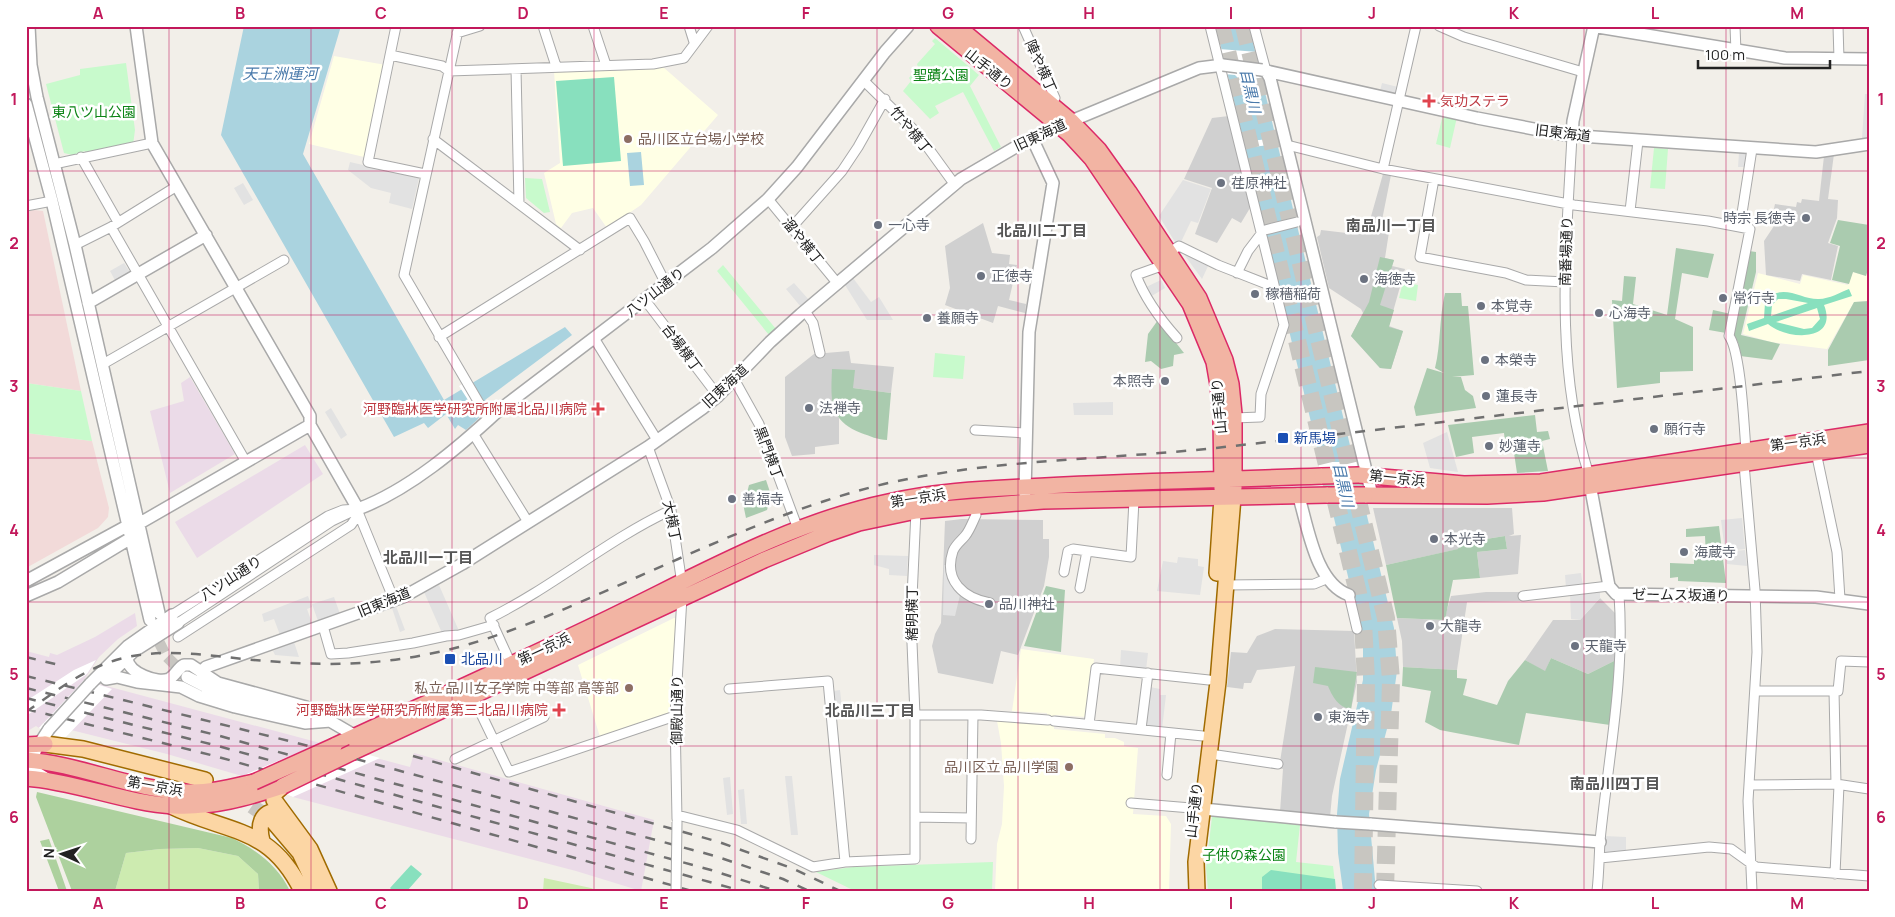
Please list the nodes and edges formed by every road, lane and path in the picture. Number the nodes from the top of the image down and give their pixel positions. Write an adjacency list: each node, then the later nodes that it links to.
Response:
1 (28, 26): 48 (street)
2 (136, 26): 43 (street)
3 (396, 26): 23 (street)
4 (480, 26): 20 (street)
5 (543, 26): 28 (street)
6 (593, 26): 26 (street)
7 (689, 26): 21 (street)
8 (708, 26): 21 (street)
9 (908, 26): 33 (street, 八ツ山通り)
10 (938, 26): 38 (highway, 山手通り)
11 (956, 26): 37 (highway, 山手通り)
12 (1023, 26): 37 (street, 陣や横丁)
13 (1210, 26): 27 (street)
14 (1254, 26): 30 (street)
15 (1416, 26): 35 (street)
16 (1439, 26): 32 (street)
17 (1593, 26): 22 (street); 32 (street, 南番場通り)
18 (1735, 26): 22 (street)
19 (1838, 26): 24 (street)
20 (458, 30): 31 (street)
21 (694, 42): 26 (street)
22 (1736, 52): 24 (street)
23 (390, 55): 31 (street); 50 (street)
24 (1839, 59): 25 (street)
25 (1869, 59)
26 (606, 65): 28 (street)
27 (1221, 65): 30 (street, 旧東海道, bridge); 38 (street, 旧東海道); 64 (street)
28 (556, 66): 29 (street)
29 (516, 68): 31 (street); 56 (street)
30 (1264, 70): 35 (street, 旧東海道); 45 (street)
31 (449, 71): 41 (street)
32 (1584, 72): 39 (street, 南番場通り)
33 (863, 80): 34 (street, 竹や横丁); 54 (street, 八ツ山通り)
34 (885, 99): 52 (street, 竹や横丁); 63 (street)
35 (1399, 101): 39 (street, 旧東海道); 49 (street)
36 (26, 104): 55 (street)
37 (1050, 104): 38 (highway, 山手通り)
38 (1065, 123): 40 (street, 旧東海道); 68 (highway, 山手通り)
39 (1572, 136): 42 (street, 旧東海道); 57 (street, 南番場通り)
40 (1032, 138): 52 (street, 旧東海道); 93 (street)
41 (434, 139): 50 (street); 56 (street)
42 (1638, 140): 46 (street, 旧東海道); 59 (street)
43 (152, 143): 47 (street); 53 (street)
44 (1869, 144): 46 (street, 旧東海道)
45 (1287, 145): 49 (street); 60 (street)
46 (1752, 149): 62 (street)
47 (81, 157): 48 (street); 61 (street)
48 (54, 164): 66 (street)
49 (1383, 169): 51 (street)
50 (426, 174): 81 (street)
51 (1434, 179): 57 (street); 72 (street)
52 (955, 185): 74 (street, 旧東海道)
53 (177, 186): 61 (street); 65 (street)
54 (768, 199): 63 (street, 溜や横丁); 73 (street, 八ツ山通り)
55 (52, 201): 58 (street); 115 (street)
56 (519, 204): 67 (street)
57 (1568, 204): 59 (street); 72 (street, 南番場通り)
58 (26, 206)
59 (1630, 212): 62 (street)
60 (1301, 221): 64 (street, bridge); 100 (street)
61 (115, 224): 66 (street); 71 (street)
62 (1740, 226): 98 (street)
63 (792, 227): 74 (street, 溜や横丁)
64 (1263, 231): 70 (street); 76 (street)
65 (206, 235): 71 (street); 75 (street)
66 (75, 245): 78 (street)
67 (580, 250): 73 (street); 81 (street)
68 (1167, 258): 70 (street); 83 (street); 89 (highway, 山手通り); 101 (highway, 山手通り)
69 (284, 260): 75 (street)
70 (1237, 273): 76 (street)
71 (139, 276): 78 (street); 80 (street)
72 (1565, 282): 102 (street, 南番場通り)
73 (666, 284): 77 (street, 八ツ山通り)
74 (838, 284): 79 (street, 旧東海道)
75 (236, 286): 80 (street); 90 (street)
76 (1274, 287): 89 (street)
77 (645, 300): 82 (street, 八ツ山通り); 87 (street, 台場横丁)
78 (88, 304): 85 (street)
79 (805, 311): 84 (street); 86 (street, 旧東海道)
80 (169, 327): 85 (street); 99 (street)
81 (439, 337): 88 (street)
82 (594, 338): 88 (street, 八ツ山通り); 95 (street, 大横丁)
83 (1177, 338)
84 (820, 353)
85 (102, 364): 114 (street)
86 (734, 379): 87 (street, 旧東海道); 116 (street, 黒門横丁)
87 (718, 396): 95 (street, 旧東海道)
88 (486, 416): 94 (street, 八ツ山通り)
89 (1234, 418): 101 (highway, 山手通り)
90 (310, 425): 99 (street); 110 (street)
91 (975, 430): 93 (street)
92 (1869, 432): 98 (highway, 第一京浜)
93 (1025, 433): 103 (street)
94 (474, 435): 110 (street, 八ツ山通り); 113 (street)
95 (652, 444): 111 (street, 大横丁); 113 (street, 旧東海道)
96 (1869, 445): 97 (highway, 第一京浜)
97 (1816, 452): 98 (highway, 第一京浜); 132 (street)
98 (1745, 457): 102 (highway, 第一京浜); 130 (street)
99 (246, 462): 114 (street)
100 (1363, 475): 101 (highway, 第一京浜, bridge); 102 (highway, 第一京浜); 105 (street)
101 (1228, 480): 103 (highway, 第一京浜); 106 (highway, 山手通り)
102 (1590, 480): 105 (highway, 第一京浜); 124 (street)
103 (1024, 487): 108 (street); 116 (highway, 第一京浜)
104 (1298, 494): 105 (highway, 第一京浜, bridge); 106 (highway, 第一京浜); 120 (street)
105 (1368, 495)
106 (1228, 497): 107 (highway, 第一京浜); 123 (main road, 山手通り); 146 (main road, 山手通り)
107 (1134, 500): 108 (highway, 第一京浜); 118 (street)
108 (1026, 502): 109 (highway, 第一京浜)
109 (974, 506): 112 (highway, 第一京浜); 134 (street)
110 (358, 509): 133 (street); 136 (street, 八ツ山通り); 136 (street)
111 (671, 510): 122 (street, 大横丁); 137 (street)
112 (916, 511): 131 (highway, 第一京浜); 152 (street, 緒明横丁)
113 (528, 522): 133 (street, 旧東海道)
114 (140, 523): 115 (street); 117 (street); 136 (street)
115 (127, 526): 117 (street); 121 (street)
116 (798, 529): 122 (highway, 第一京浜)
117 (131, 538): 128 (street); 136 (street)
118 (1087, 552): 119 (street); 125 (street)
119 (1064, 572)
120 (1326, 579): 123 (street); 126 (street)
121 (26, 581)
122 (682, 582): 131 (street, 大横丁); 142 (highway, 第一京浜)
123 (1226, 585): 165 (main road, 山手通り)
124 (1609, 586): 127 (street, ゼームス坂通り); 129 (street)
125 (1080, 588)
126 (1348, 594): 139 (street)
127 (1619, 595): 130 (street, ゼームス坂通り); 189 (street)
128 (26, 596)
129 (1523, 596)
130 (1755, 596): 132 (street, ゼームス坂通り); 149 (street)
131 (682, 599): 151 (highway, 第一京浜); 154 (street, 御殿山通り)
132 (1840, 599): 135 (street, ゼームス坂通り)
133 (394, 600): 138 (street, 旧東海道)
134 (990, 603)
135 (1869, 604)
136 (167, 622): 140 (street, 八ツ山通り); 147 (street, 八ツ山通り)
137 (492, 622): 138 (street); 142 (street)
138 (323, 626): 143 (street, 旧東海道)
139 (1357, 629)
140 (127, 658): 145 (street); 147 (street, 八ツ山通り)
141 (1869, 662): 150 (street)
142 (511, 664): 160 (highway, 第一京浜)
143 (201, 672): 145 (street); 156 (street)
144 (1148, 673): 146 (street); 157 (street); 158 (street)
145 (181, 679): 147 (street); 156 (street)
146 (1209, 680): 161 (main road, 山手通り)
147 (98, 683): 162 (street, bridge)
148 (729, 689): 191 (street)
149 (1756, 691): 150 (street); 173 (street)
150 (1834, 691): 174 (street)
151 (473, 697): 163 (street); 164 (highway, 第一京浜)
152 (915, 715): 153 (street); 183 (street, 緒明横丁)
153 (973, 715): 157 (street); 185 (street)
154 (675, 716): 163 (street); 184 (street, 御殿山通り)
155 (544, 718): 163 (street)
156 (332, 721): 160 (street)
157 (1089, 724): 158 (street)
158 (1142, 729): 159 (street)
159 (1171, 732): 161 (street); 169 (street)
160 (354, 736): 164 (street); 176 (highway, 第一京浜, bridge)
161 (1203, 736): 181 (main road, 山手通り)
162 (41, 739): 167 (street); 172 (main road)
163 (494, 741): 166 (street)
164 (374, 742): 175 (highway, 第一京浜, bridge)
165 (1210, 754): 168 (street); 181 (main road, 山手通り)
166 (455, 759)
167 (28, 762): 171 (street); 176 (highway, 第一京浜)
168 (1278, 764)
169 (1167, 775)
170 (26, 778): 171 (highway, 第一京浜)
171 (51, 780): 180 (highway, 第一京浜)
172 (205, 780)
173 (1749, 784): 174 (street); 192 (street)
174 (1837, 784): 177 (street); 193 (street)
175 (282, 786): 178 (highway, 第一京浜); 182 (main road)
176 (232, 787): 178 (main road)
177 (1869, 789)
178 (226, 803): 180 (highway, 第一京浜); 186 (main road)
179 (1131, 803): 181 (street)
180 (171, 806): 186 (main road)
181 (1198, 809): 189 (street, bridge); 200 (main road, 山手通り); 201 (main road, 山手通り)
182 (278, 816): 188 (main road); 197 (main road); 198 (main road)
183 (915, 817): 185 (street); 191 (street, 緒明横丁)
184 (677, 818): 191 (street); 199 (street, 御殿山通り, bridge)
185 (971, 818): 187 (street)
186 (236, 828): 188 (main road)
187 (971, 839)
188 (262, 841): 196 (main road)
189 (1600, 842): 190 (street)
190 (1600, 858): 192 (street); 203 (street)
191 (845, 862)
192 (1752, 865): 193 (street); 204 (street)
193 (1835, 874): 194 (street)
194 (1869, 876)
195 (1379, 885): 202 (street)
196 (302, 891)
197 (318, 891)
198 (329, 891)
199 (676, 891)
200 (1188, 891)
201 (1197, 891)
202 (1478, 891)
203 (1597, 891)
204 (1752, 891)

